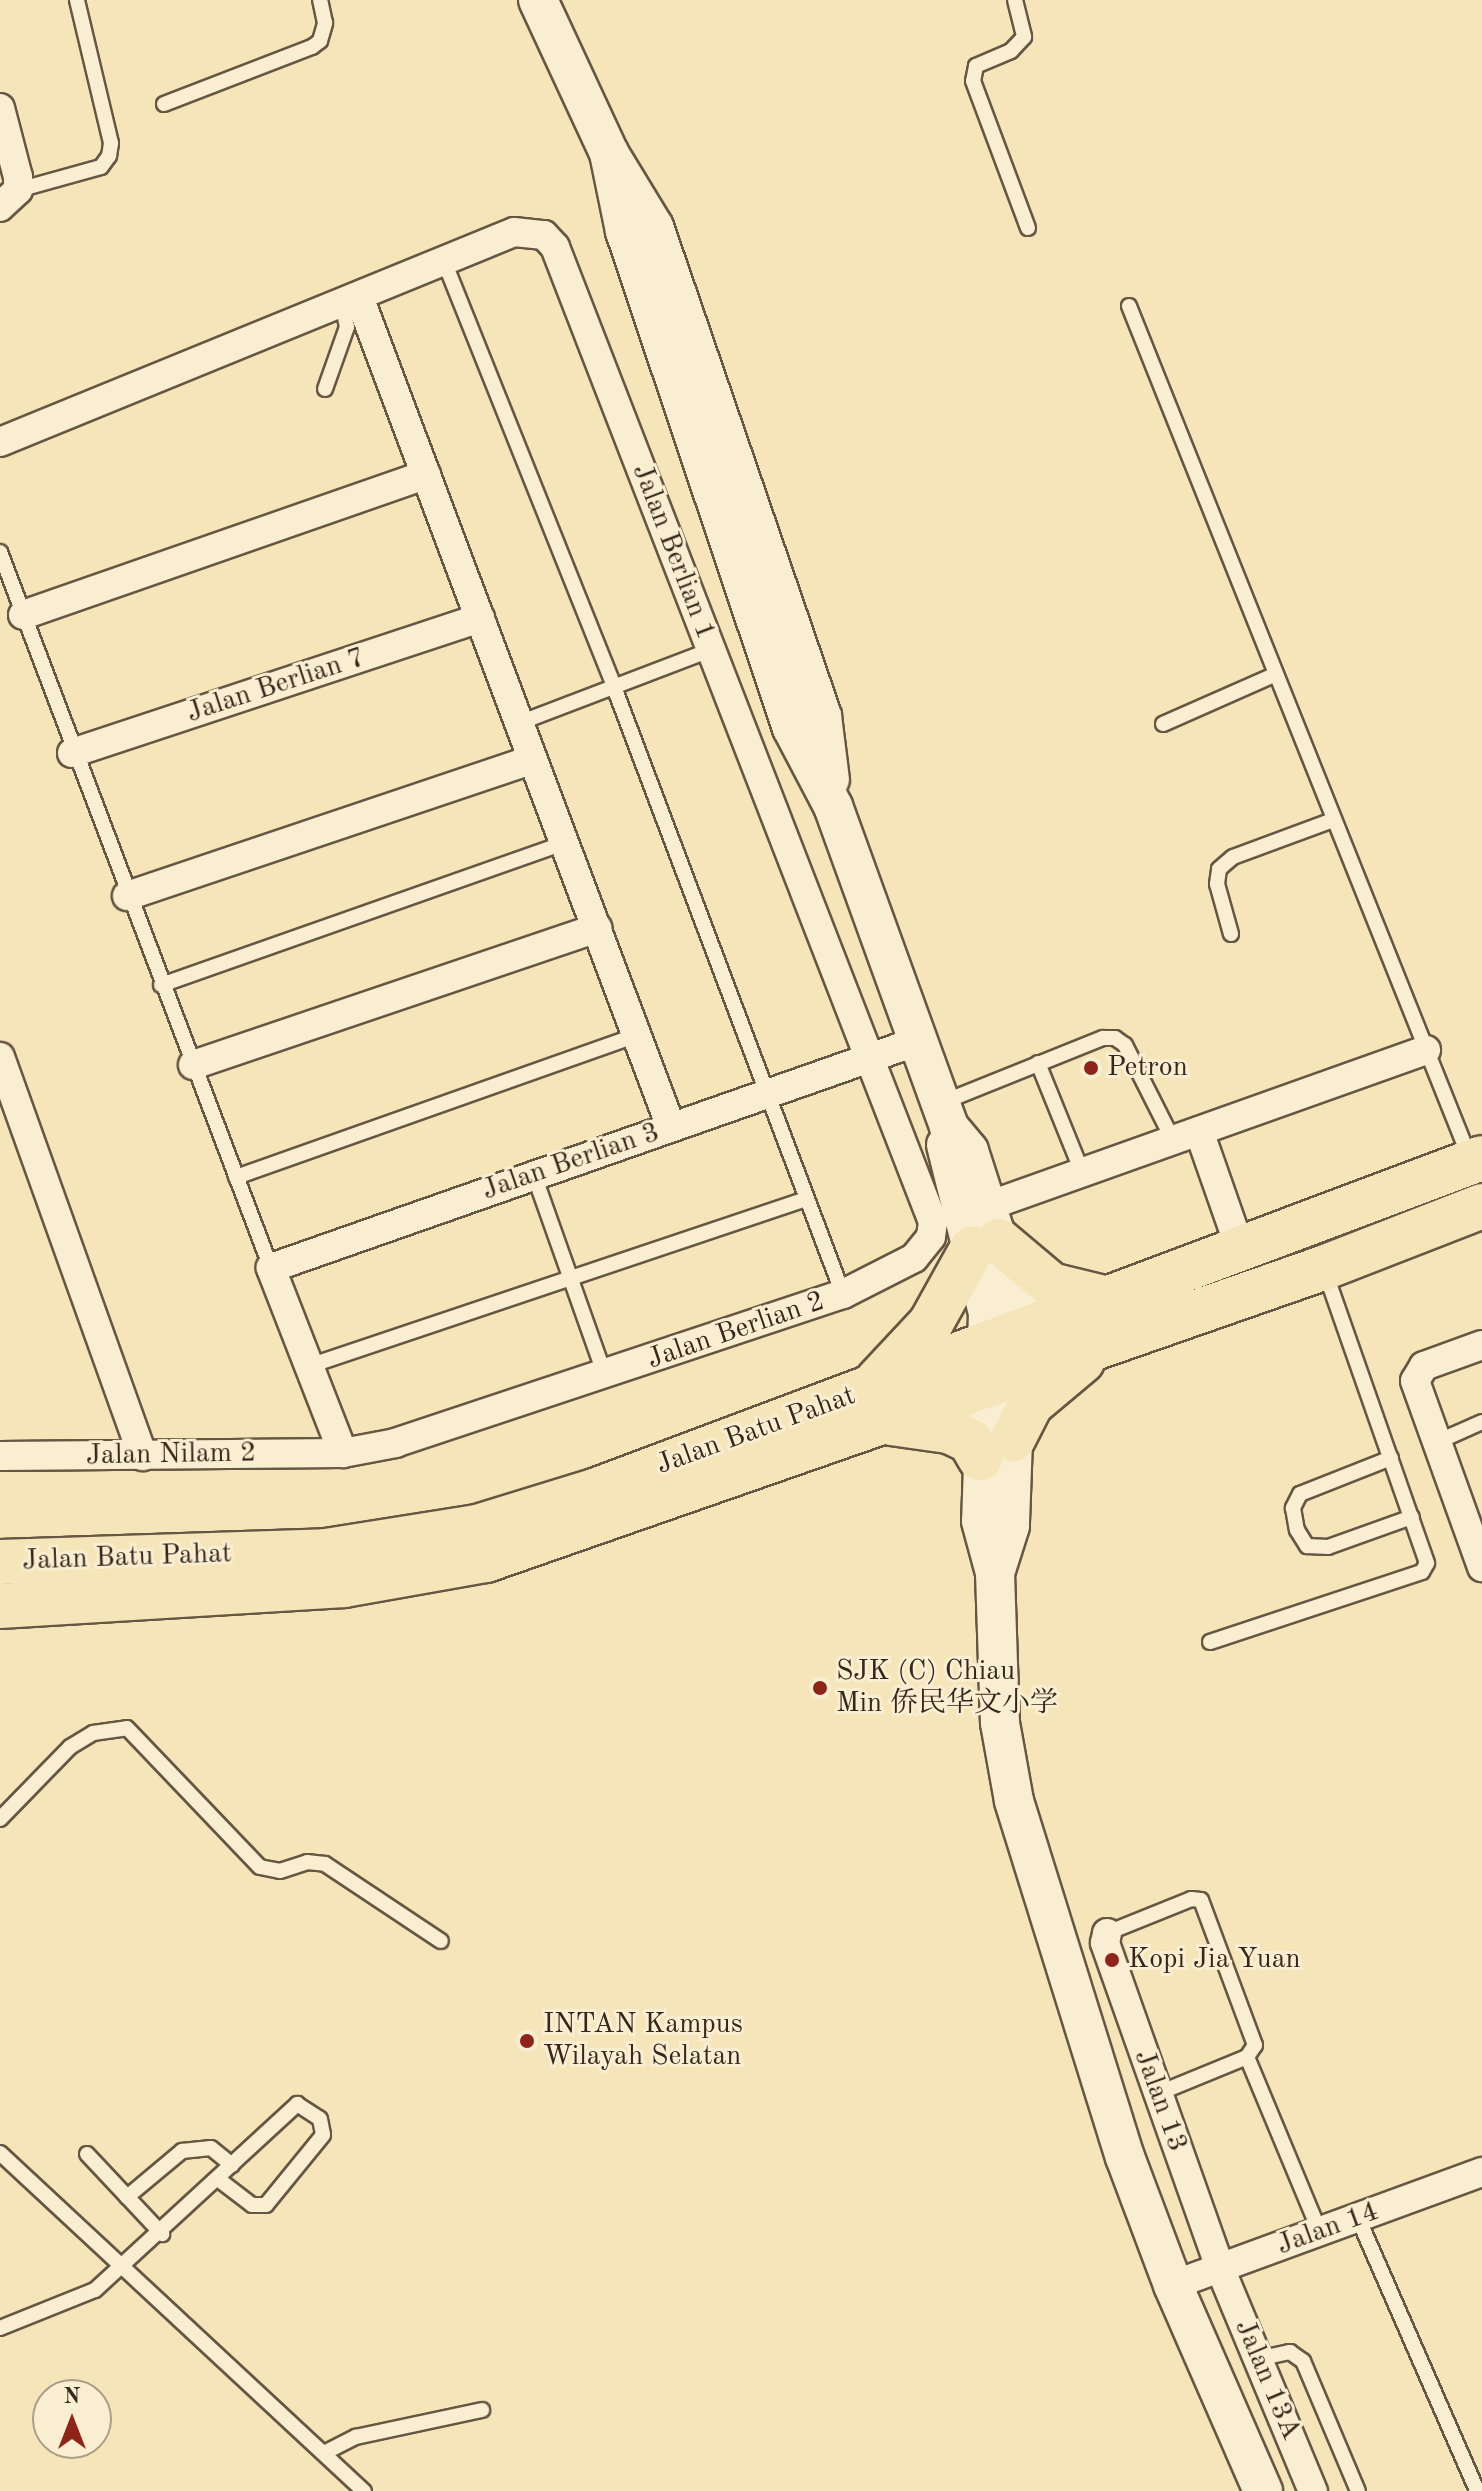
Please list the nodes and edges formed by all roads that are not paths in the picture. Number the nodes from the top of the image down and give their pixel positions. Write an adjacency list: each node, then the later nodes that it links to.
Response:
1 (77, 0): 7 (lane)
2 (320, 0): 5 (lane)
3 (1015, 0): 8 (lane)
4 (540, 1): 32 (street)
5 (164, 104)
6 (0, 108): 7 (street)
7 (9, 198)
8 (1028, 228)
9 (444, 261): 10 (street, Jalan Berlian 1); 18 (street, Jalan Berlian 1); 20 (lane)
10 (351, 300): 12 (lane); 13 (street, Jalan Berlian 1); 14 (street)
11 (1129, 306): 19 (lane)
12 (325, 389)
13 (0, 442)
14 (426, 475): 16 (street); 17 (street)
15 (0, 552): 16 (lane)
16 (23, 615): 23 (lane)
17 (480, 618): 21 (street); 23 (street, Jalan Berlian 7)
18 (710, 650): 20 (lane); 35 (street, Jalan Berlian 1)
19 (1274, 675): 22 (lane); 25 (lane)
20 (614, 687): 21 (lane); 38 (lane)
21 (519, 723): 24 (street)
22 (1163, 724)
23 (72, 753): 27 (lane)
24 (533, 759): 26 (street); 27 (street)
25 (1333, 820): 29 (lane); 33 (lane)
26 (565, 843): 28 (street); 30 (lane)
27 (127, 896): 30 (lane)
28 (597, 928): 31 (street); 37 (street)
29 (1231, 934)
30 (161, 985): 37 (lane)
31 (637, 1035): 40 (street); 45 (lane)
32 (918, 1041): 35 (street, Jalan Berlian 3); 39 (street)
33 (1426, 1050): 41 (street); 42 (lane)
34 (0, 1057): 65 (street)
35 (872, 1057): 38 (street, Jalan Berlian 3); 53 (street, Jalan Berlian 2)
36 (1038, 1063): 39 (lane); 41 (lane); 43 (lane)
37 (193, 1065): 45 (lane)
38 (767, 1094): 40 (street, Jalan Berlian 3); 46 (lane)
39 (945, 1115): 48 (street)
40 (671, 1127): 44 (street, Jalan Berlian 3)
41 (1186, 1135): 43 (street); 49 (street)
42 (1477, 1160): 49 (highway, Jalan Batu Pahat)
43 (1082, 1172): 48 (street)
44 (534, 1175): 50 (street, Jalan Berlian 3); 52 (lane)
45 (236, 1177): 50 (lane)
46 (806, 1199): 52 (lane); 53 (lane)
47 (1482, 1206): 51 (highway, Jalan Batu Pahat)
48 (986, 1232): 54 (highway); 56 (street); 59 (highway)
49 (1235, 1233): 54 (highway, Jalan Batu Pahat)
50 (271, 1268): 57 (street)
51 (1323, 1268): 54 (highway, Jalan Batu Pahat); 66 (lane)
52 (570, 1278): 57 (lane); 58 (lane)
53 (843, 1294): 58 (street, Jalan Berlian 2)
54 (1111, 1318): 56 (highway, Jalan Batu Pahat); 62 (highway)
55 (1482, 1345): 61 (street)
56 (1001, 1359): 59 (highway, Jalan Batu Pahat); 62 (street)
57 (309, 1366): 63 (street)
58 (605, 1376): 63 (street, Jalan Berlian 2)
59 (876, 1405): 62 (highway); 69 (highway, Jalan Batu Pahat); 71 (highway, Jalan Batu Pahat)
60 (1482, 1422): 61 (lane)
61 (1437, 1442): 67 (street)
62 (996, 1449): 77 (street)
63 (343, 1453): 65 (street, Jalan Nilam 2)
64 (0, 1456): 65 (street, Jalan Nilam 2)
65 (143, 1456)
66 (1391, 1458): 68 (lane); 68 (lane)
67 (1472, 1511): 70 (street)
68 (1412, 1517): 72 (lane)
69 (5, 1565)
70 (1482, 1567)
71 (0, 1606)
72 (1210, 1642)
73 (0, 1819): 75 (lane)
74 (1107, 1933): 76 (street, Jalan 13); 78 (lane)
75 (441, 1941)
76 (1123, 1996): 77 (street); 79 (street, Jalan 13)
77 (1078, 2012): 91 (street)
78 (1247, 2057): 79 (lane); 87 (lane)
79 (1157, 2094): 90 (street, Jalan 13)
80 (0, 2153): 89 (lane)
81 (87, 2154): 85 (lane)
82 (232, 2165): 84 (lane); 84 (lane); 85 (lane)
83 (1482, 2172): 86 (street, Jalan 14)
84 (218, 2179): 88 (lane)
85 (127, 2197): 88 (lane)
86 (1358, 2218): 87 (street, Jalan 14); 100 (lane)
87 (1320, 2232): 90 (street, Jalan 14)
88 (162, 2234): 89 (lane)
89 (126, 2265): 92 (lane); 95 (lane)
90 (1220, 2268): 91 (street, Jalan 14); 93 (street, Jalan 13A)
91 (1173, 2285): 97 (street)
92 (0, 2328)
93 (1257, 2359): 98 (street, Jalan 13A); 99 (lane)
94 (482, 2410): 95 (lane)
95 (326, 2452): 96 (lane)
96 (364, 2491)
97 (1263, 2491)
98 (1313, 2491)
99 (1358, 2491)
100 (1477, 2491)

